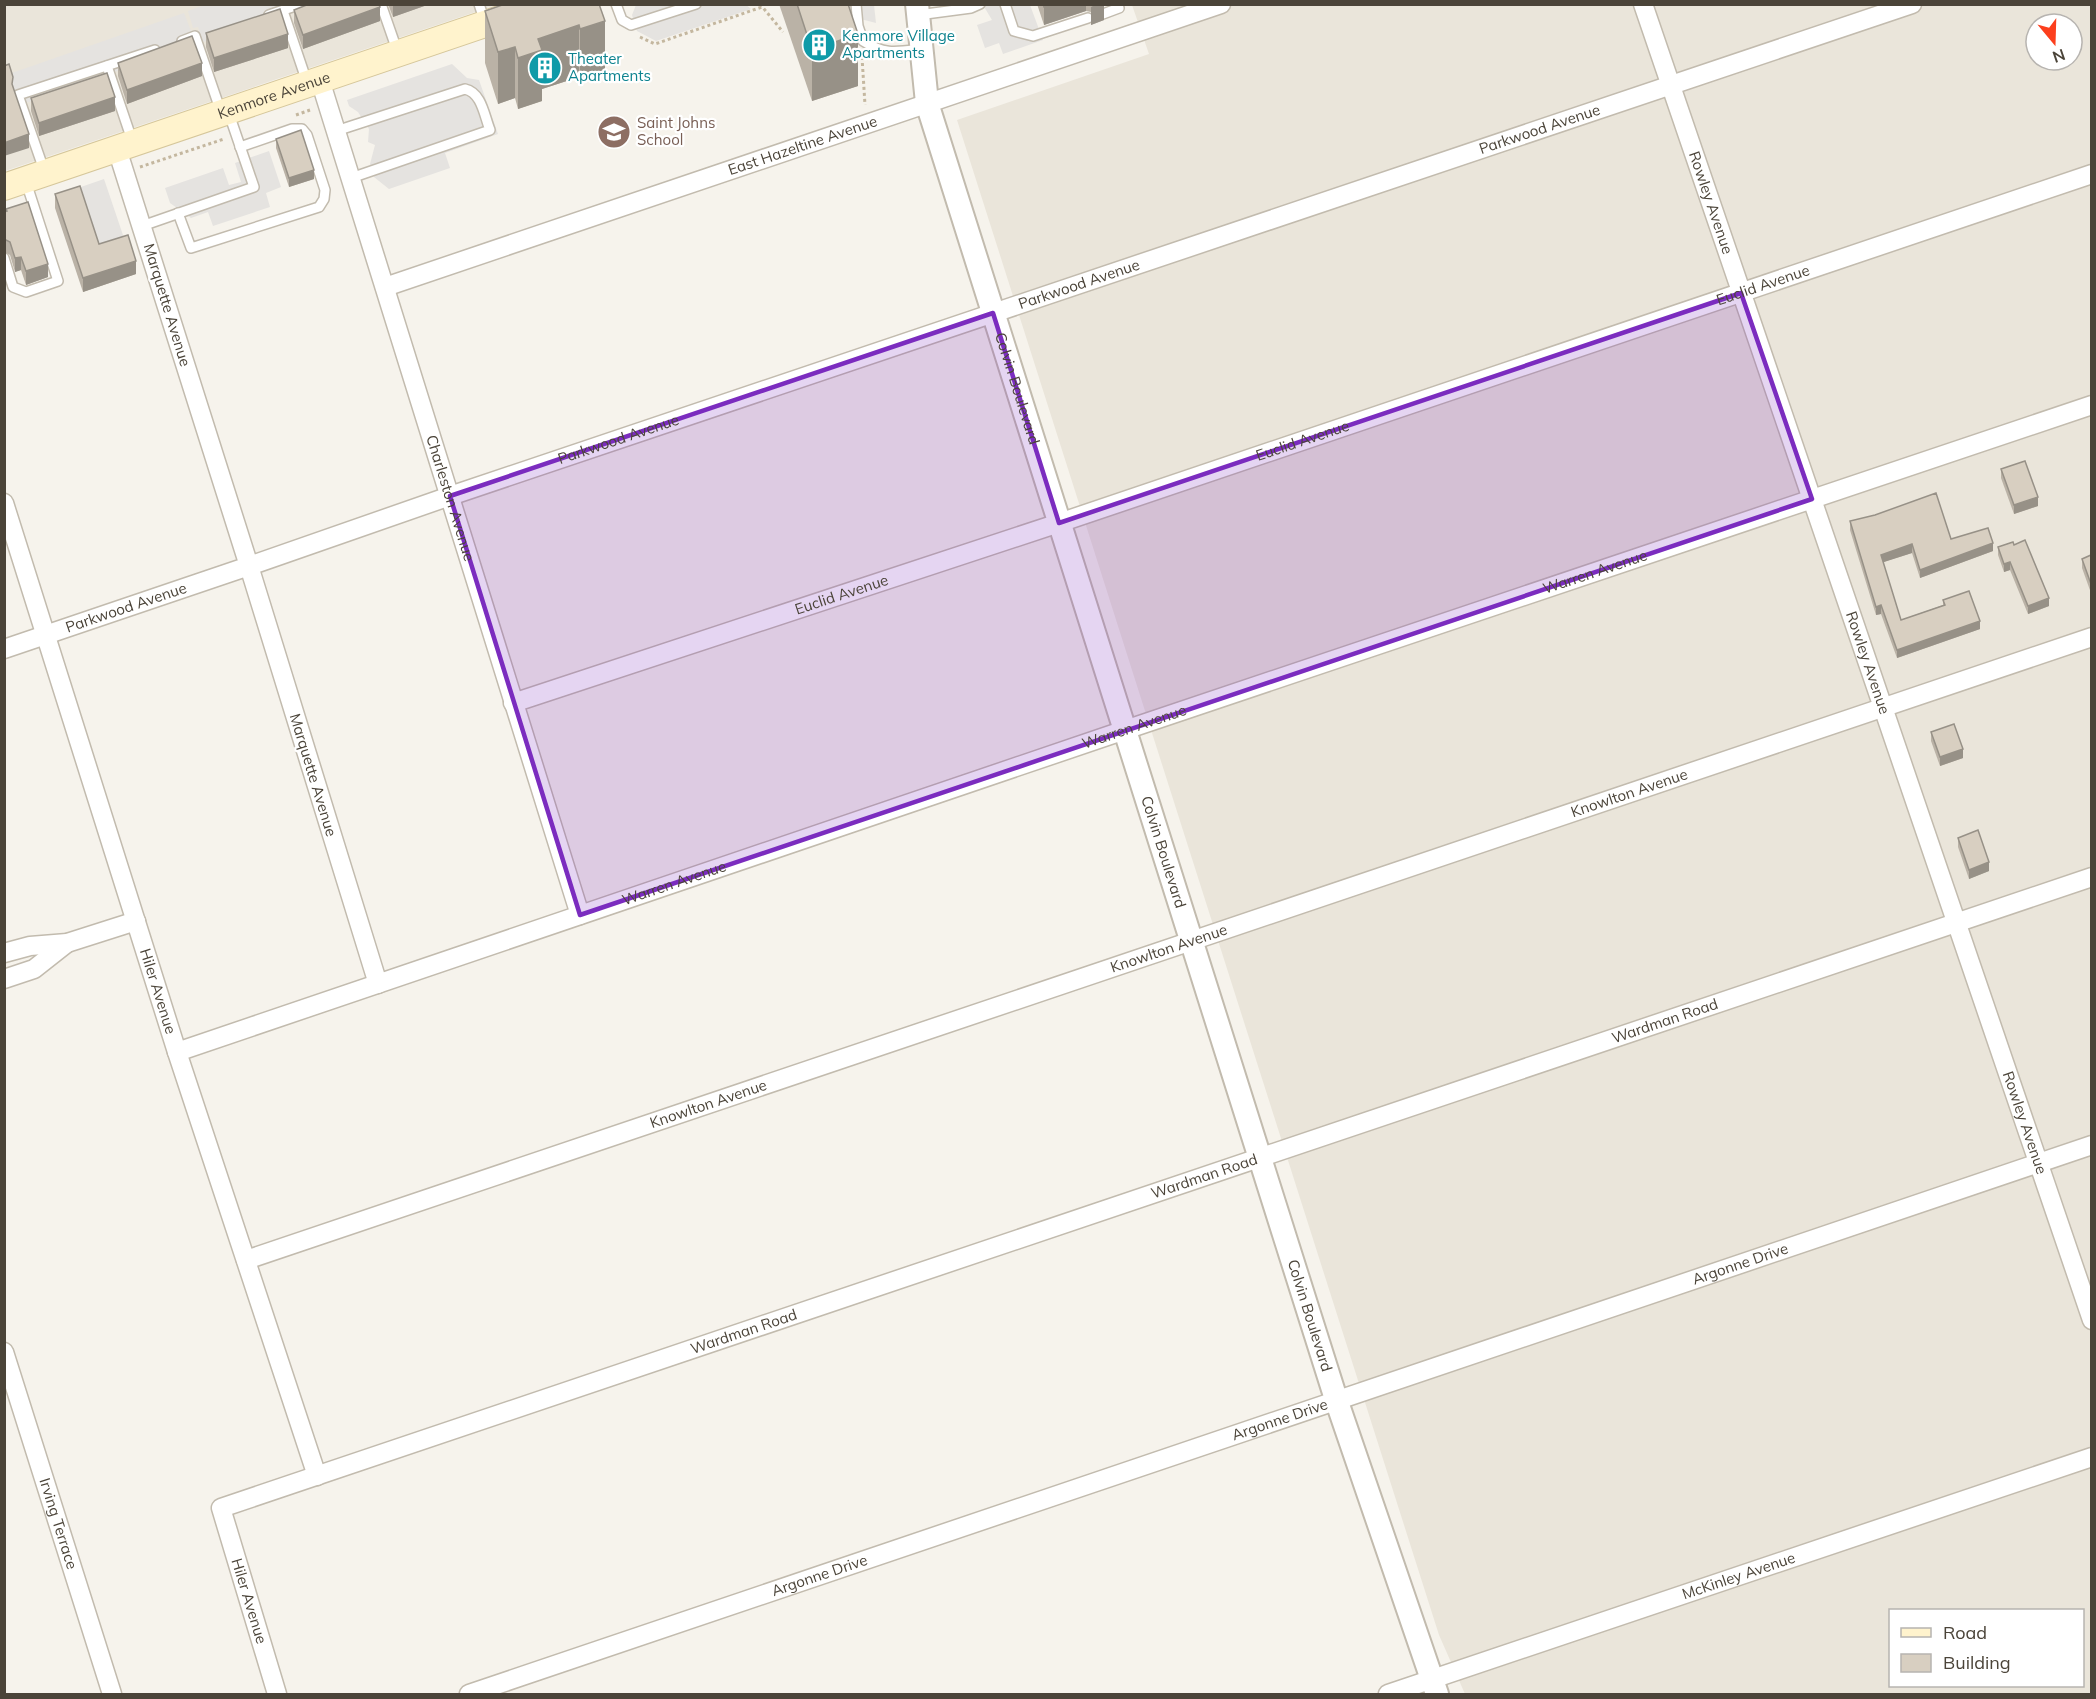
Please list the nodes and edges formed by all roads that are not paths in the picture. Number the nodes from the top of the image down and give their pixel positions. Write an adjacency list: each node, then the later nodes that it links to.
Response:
1 (301, 4): 14 (lane)
2 (381, 4): 22 (lane)
3 (544, 4): 15 (main road, Kenmore Avenue)
4 (616, 4): 5 (lane)
5 (696, 4)
6 (856, 4): 21 (lane)
7 (980, 4): 13 (lane)
8 (1005, 4): 18 (lane)
9 (1118, 4): 16 (lane)
10 (1221, 4): 26 (street, East Hazeltine Avenue)
11 (1643, 4): 25 (street, Rowley Avenue)
12 (1912, 4): 25 (street, Parkwood Avenue)
13 (918, 10): 21 (street, Colvin Boulevard)
14 (283, 11): 17 (lane); 24 (lane)
15 (483, 14): 22 (main road, Kenmore Avenue)
16 (1103, 14)
17 (261, 18)
18 (1089, 18)
19 (173, 44): 27 (lane)
20 (162, 47): 23 (lane)
21 (921, 49): 26 (street, Colvin Boulevard)
22 (398, 54): 24 (main road, Kenmore Avenue)
23 (107, 66): 29 (lane); 33 (lane)
24 (314, 82): 27 (main road, Kenmore Avenue); 28 (street, Charleston Avenue)
25 (1671, 86): 39 (street, Rowley Avenue); 40 (street, Parkwood Avenue)
26 (927, 103): 37 (street, East Hazeltine Avenue); 40 (street, Colvin Boulevard)
27 (225, 112): 29 (main road, Kenmore Avenue); 30 (lane)
28 (336, 131): 32 (street, Charleston Avenue); 32 (lane)
29 (125, 146): 33 (main road, Kenmore Avenue); 35 (street, Marquette Avenue)
30 (240, 147): 34 (lane); 34 (lane)
31 (2091, 174): 39 (street, Euclid Avenue)
32 (351, 178): 37 (street, Charleston Avenue)
33 (25, 180): 38 (lane)
34 (178, 213): 35 (lane)
35 (142, 226): 46 (street, Marquette Avenue)
36 (4, 258): 38 (lane)
37 (385, 287): 42 (street, Charleston Avenue)
38 (9, 288)
39 (1741, 292): 43 (street, Rowley Avenue); 45 (street, Euclid Avenue)
40 (993, 313): 42 (street, Parkwood Avenue); 45 (street, Colvin Boulevard)
41 (2091, 405): 43 (street, Warren Avenue)
42 (450, 496): 46 (street, Parkwood Avenue); 50 (street, Charleston Avenue)
43 (1812, 499): 51 (street, Rowley Avenue); 52 (street, Warren Avenue)
44 (4, 503): 47 (street, Hiler Avenue)
45 (1059, 523): 50 (street, Euclid Avenue); 52 (street, Colvin Boulevard)
46 (249, 565): 47 (street, Parkwood Avenue); 61 (street, Marquette Avenue)
47 (46, 636): 49 (street, Parkwood Avenue); 55 (street, Hiler Avenue)
48 (2091, 637): 51 (street, Knowlton Avenue)
49 (4, 649)
50 (513, 703): 54 (street, Charleston Avenue)
51 (1883, 707): 56 (street, Rowley Avenue); 57 (street, Knowlton Avenue)
52 (1125, 730): 54 (street, Warren Avenue); 57 (street, Colvin Boulevard)
53 (2091, 877): 56 (street, Wardman Road)
54 (580, 915): 61 (street, Warren Avenue)
55 (136, 921): 58 (street); 62 (street, Hiler Avenue)
56 (1956, 923): 64 (street, Wardman Road); 65 (street, Rowley Avenue)
57 (1192, 941): 64 (street, Colvin Boulevard); 66 (street, Knowlton Avenue)
58 (67, 943): 59 (street); 60 (street)
59 (4, 953)
60 (4, 979)
61 (378, 984): 62 (street, Warren Avenue)
62 (177, 1053): 66 (street, Hiler Avenue)
63 (2091, 1145): 65 (street, Argonne Drive)
64 (1260, 1157): 69 (street, Colvin Boulevard); 71 (street, Wardman Road)
65 (2037, 1164): 67 (street, Rowley Avenue); 69 (street, Argonne Drive)
66 (246, 1260): 71 (street, Hiler Avenue)
67 (2091, 1320)
68 (4, 1352): 74 (street, Irving Terrace)
69 (1336, 1400): 73 (street, Colvin Boulevard); 76 (street, Argonne Drive)
70 (2091, 1457): 73 (street, McKinley Avenue)
71 (317, 1476): 72 (street, Wardman Road)
72 (221, 1508): 75 (street, Hiler Avenue)
73 (1434, 1687): 77 (street, McKinley Avenue)
74 (112, 1695)
75 (277, 1695)
76 (469, 1695)
77 (1388, 1695)

